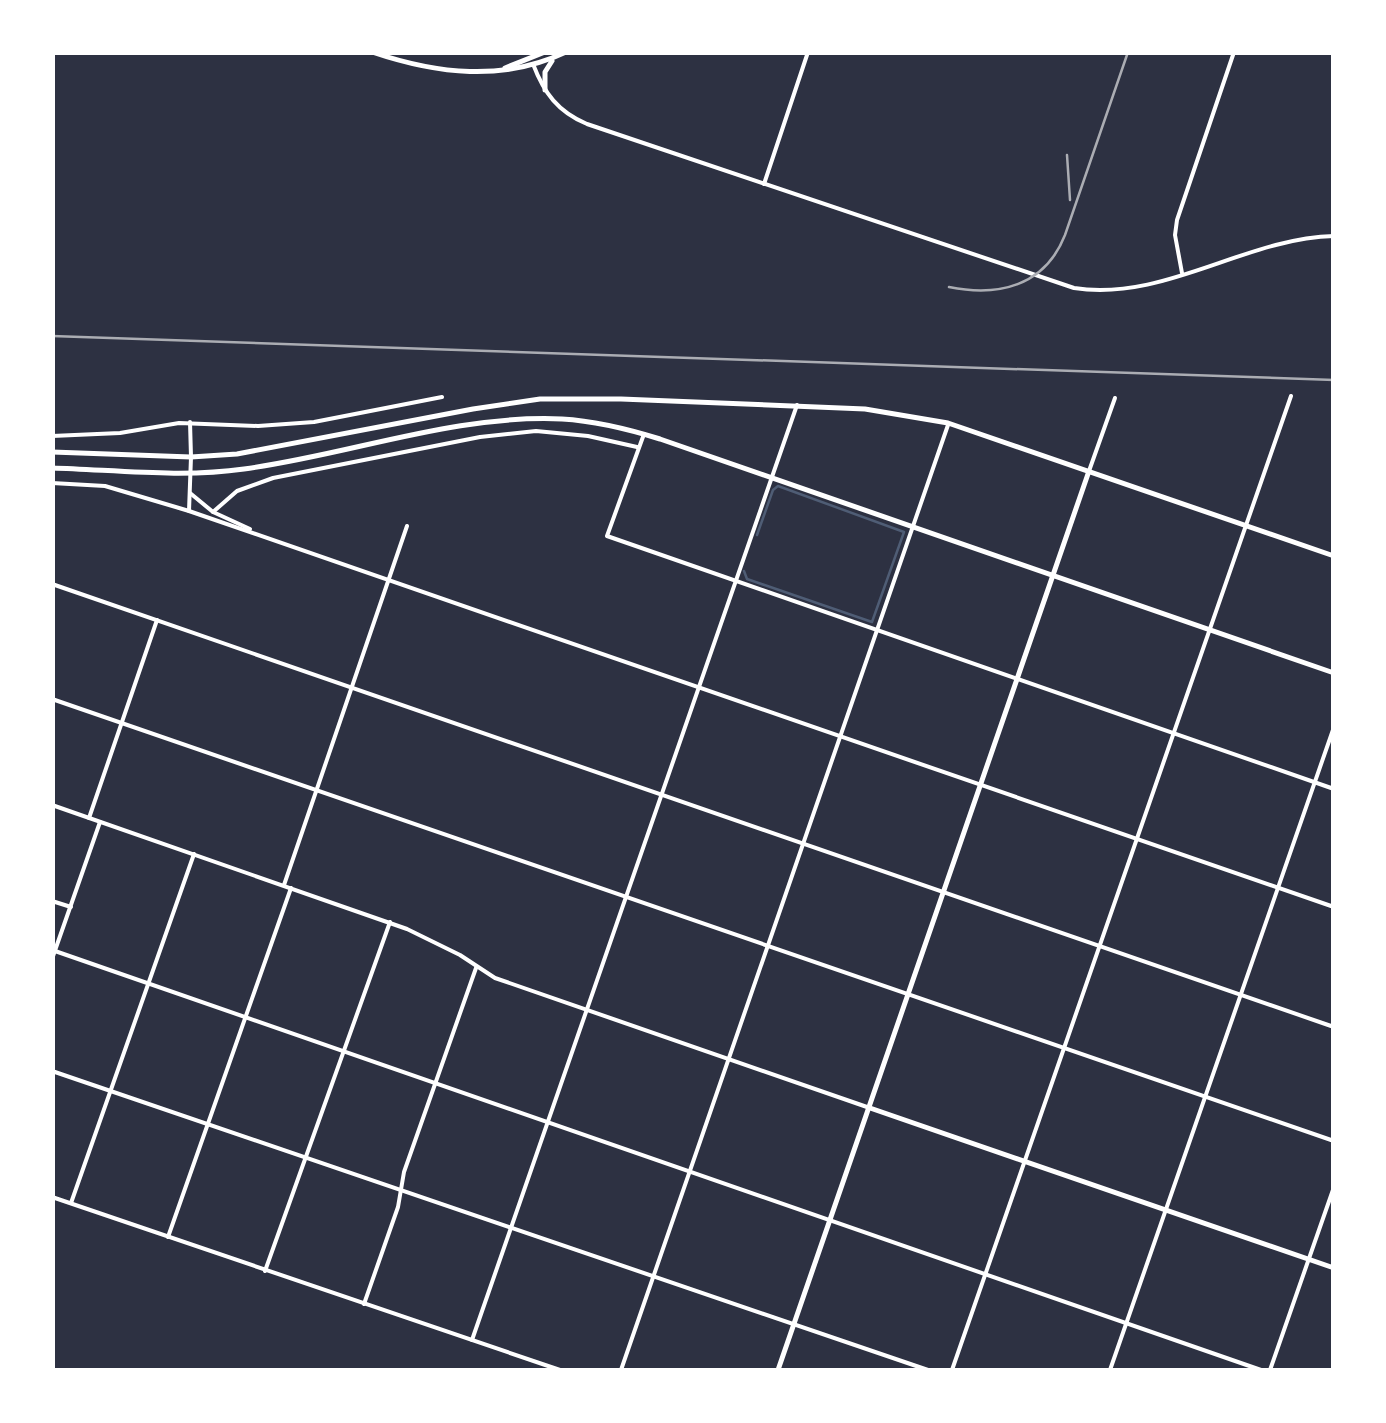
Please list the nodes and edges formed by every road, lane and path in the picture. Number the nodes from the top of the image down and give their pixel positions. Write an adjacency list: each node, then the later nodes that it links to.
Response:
1 (372, 52): 9 (main road)
2 (544, 52): 6 (main road)
3 (566, 52): 7 (main road)
4 (808, 52): 11 (street)
5 (1234, 52): 13 (street)
6 (530, 55): 8 (street); 9 (main road)
7 (554, 58): 8 (main road); 10 (main road)
8 (534, 66): 9 (main road); 10 (street)
9 (497, 70)
10 (545, 90): 11 (street)
11 (764, 184): 13 (street)
12 (1334, 236): 13 (street)
13 (1182, 274)
14 (1291, 396): 34 (street)
15 (442, 398): 18 (street)
16 (1115, 398): 26 (street)
17 (797, 405): 19 (main road); 24 (main road); 28 (street)
18 (190, 422): 21 (street); 24 (street)
19 (948, 424): 26 (main road); 35 (street)
20 (644, 434): 22 (street); 27 (main road); 28 (main road)
21 (52, 436)
22 (638, 447): 32 (street); 40 (street)
23 (52, 452): 24 (main road)
24 (190, 457): 27 (street)
25 (52, 468): 27 (main road)
26 (1089, 471): 34 (main road); 38 (main road)
27 (190, 473): 30 (street)
28 (772, 478): 35 (main road); 40 (street)
29 (52, 483): 31 (street)
30 (190, 493): 31 (street); 32 (street)
31 (189, 510): 36 (street)
32 (214, 512): 36 (street)
33 (407, 526): 39 (street)
34 (1246, 526): 37 (main road); 44 (street)
35 (913, 527): 38 (main road); 43 (street)
36 (273, 540): 39 (street)
37 (1334, 556)
38 (1054, 576): 44 (main road); 46 (main road)
39 (389, 580): 47 (street); 48 (street)
40 (736, 581): 43 (street); 48 (street)
41 (52, 584): 42 (street)
42 (157, 620): 47 (street); 50 (street)
43 (878, 630): 46 (street); 53 (street)
44 (1209, 631): 45 (main road); 52 (street)
45 (1334, 673)
46 (1018, 680): 52 (street); 55 (main road)
47 (352, 687): 57 (street); 58 (street)
48 (699, 687): 53 (street); 58 (street)
49 (52, 699): 50 (street)
50 (121, 722): 57 (street); 60 (street)
51 (1334, 726): 54 (street)
52 (1173, 734): 54 (street); 62 (street)
53 (840, 737): 55 (street); 63 (street)
54 (1314, 782): 56 (street); 66 (street)
55 (982, 786): 62 (street); 67 (main road)
56 (1334, 788)
57 (317, 790): 65 (street); 68 (street)
58 (662, 794): 63 (street); 68 (street)
59 (52, 805): 60 (street)
60 (89, 818): 61 (street)
61 (100, 822): 64 (street); 70 (street)
62 (1136, 838): 66 (street); 74 (street)
63 (804, 843): 67 (street); 73 (street)
64 (194, 854): 65 (street); 78 (street)
65 (288, 886): 72 (street); 82 (street)
66 (1278, 888): 71 (street); 79 (street)
67 (945, 893): 74 (street); 80 (main road)
68 (626, 897): 73 (street); 81 (street)
69 (52, 900): 70 (street)
70 (71, 907): 75 (street)
71 (1334, 907)
72 (390, 922): 77 (street); 85 (street)
73 (768, 946): 80 (street); 86 (street)
74 (1100, 946): 79 (street); 84 (street)
75 (55, 952): 76 (street); 78 (street)
76 (52, 959)
77 (476, 968): 81 (street); 88 (street)
78 (148, 984): 82 (street); 89 (street)
79 (1240, 994): 83 (street); 90 (street)
80 (910, 995): 84 (street); 91 (main road)
81 (587, 1010): 86 (street); 93 (street)
82 (246, 1017): 85 (street); 92 (street)
83 (1334, 1027)
84 (1064, 1048): 90 (street); 96 (street)
85 (345, 1052): 88 (street); 95 (street)
86 (728, 1059): 91 (street); 97 (street)
87 (52, 1071): 89 (street)
88 (435, 1082): 93 (street); 99 (street)
89 (111, 1090): 92 (street); 101 (street)
90 (1205, 1097): 94 (street); 102 (street)
91 (870, 1108): 96 (main road); 103 (main road)
92 (209, 1123): 95 (street); 105 (street)
93 (548, 1124): 97 (street); 104 (street)
94 (1334, 1141)
95 (306, 1157): 99 (street); 108 (street)
96 (1025, 1162): 102 (main road); 109 (street)
97 (689, 1172): 103 (street); 110 (street)
98 (1334, 1187): 106 (street)
99 (402, 1189): 104 (street); 111 (street)
100 (52, 1197): 101 (street)
101 (71, 1204): 105 (street)
102 (1166, 1210): 106 (main road); 113 (street)
103 (830, 1221): 109 (street); 112 (main road)
104 (512, 1227): 110 (street); 114 (street)
105 (168, 1238): 108 (street)
106 (1309, 1260): 107 (main road); 122 (street)
107 (1334, 1268)
108 (265, 1271): 111 (street)
109 (985, 1275): 113 (street); 119 (street)
110 (654, 1276): 112 (street); 116 (street)
111 (364, 1305): 114 (street)
112 (794, 1324): 117 (main road); 118 (street)
113 (1126, 1324): 120 (street); 121 (street)
114 (472, 1340): 115 (street)
115 (560, 1370)
116 (621, 1370)
117 (778, 1370)
118 (928, 1370)
119 (952, 1370)
120 (1110, 1370)
121 (1262, 1370)
122 (1270, 1370)

